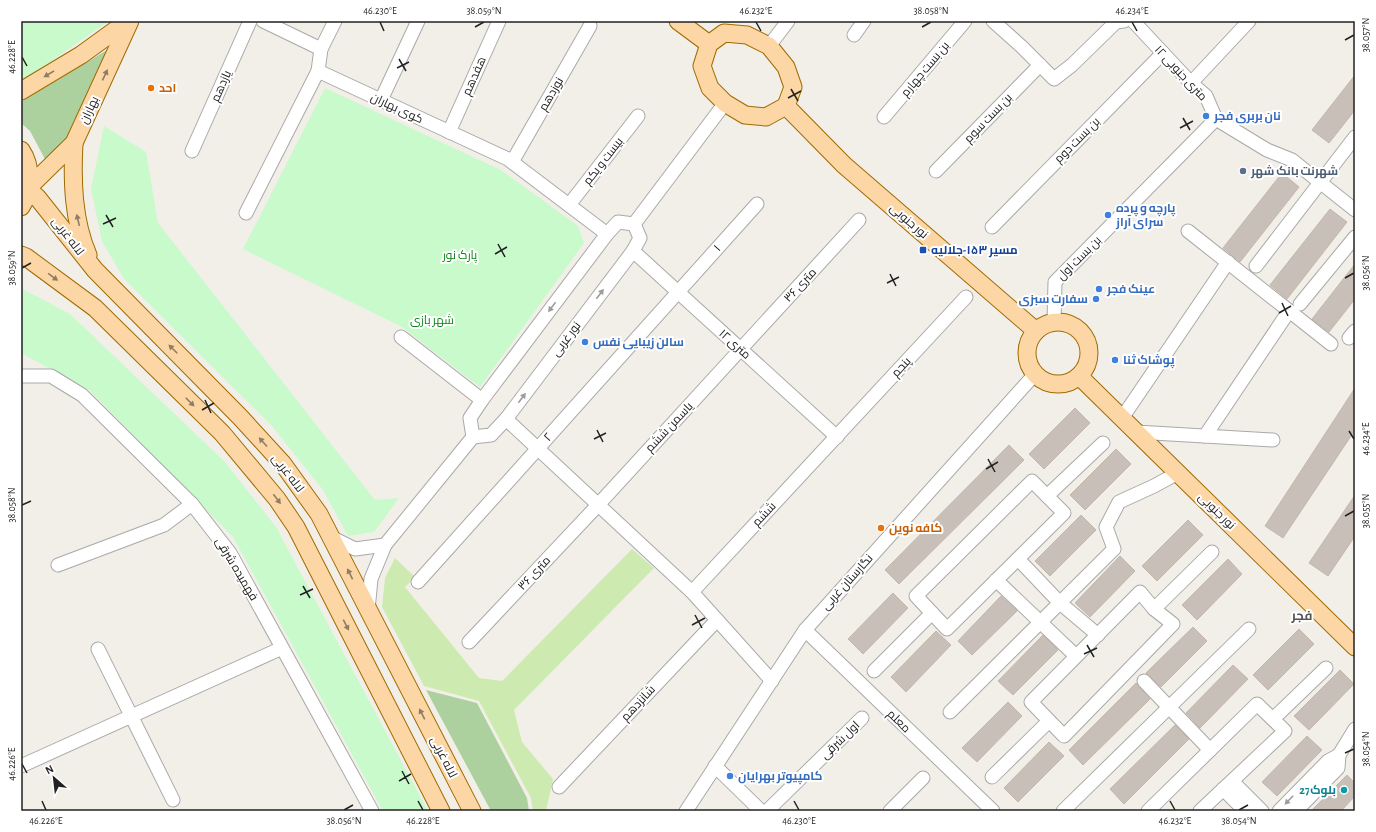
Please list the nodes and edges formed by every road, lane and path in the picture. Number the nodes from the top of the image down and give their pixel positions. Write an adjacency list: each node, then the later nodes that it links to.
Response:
1 (129, 21): 24 (main road, بهاران, one-way to 24); 33 (main road, بهاران, one-way to 1)
2 (250, 21): 35 (street, یازدهم)
3 (263, 21): 19 (street)
4 (335, 21): 19 (street)
5 (418, 21): 25 (street)
6 (499, 21): 31 (street, هفدهم)
7 (678, 21): 17 (main road)
8 (788, 21): 18 (street)
9 (864, 21): 16 (street)
10 (965, 21): 29 (street, بن بست چهارم)
11 (993, 21): 21 (street)
12 (1124, 21): 21 (street)
13 (1133, 21): 20 (street, ۱۲ متری جنوبی)
14 (1249, 21): 23 (street)
15 (590, 26): 36 (street, نوزدهم)
16 (854, 35)
17 (709, 44): 18 (main road); 26 (main road)
18 (769, 46): 27 (main road)
19 (321, 49): 22 (street)
20 (1162, 53): 23 (street, ۱۲ متری جنوبی); 47 (street, بن بست دوم)
21 (1040, 65): 37 (street, بن بست سوم)
22 (318, 71): 25 (street, کوی بهاران); 44 (street)
23 (1190, 83): 30 (street, ۱۲ متری جنوبی)
24 (21, 91)
25 (381, 100): 31 (street, کوی بهاران)
26 (725, 103): 27 (main road); 46 (street)
27 (786, 106): 60 (main road, نور جنوبی)
28 (638, 116): 41 (street, بیست و یکم)
29 (884, 117)
30 (1216, 119): 38 (street); 59 (street, بن بست اول)
31 (449, 132): 36 (street, کوی بهاران)
32 (1355, 138): 38 (street)
33 (74, 143): 39 (main road, بهاران); 55 (main road, one-way to 33)
34 (21, 150): 39 (main road)
35 (192, 151)
36 (512, 162): 41 (street, کوی بهاران)
37 (936, 171)
38 (1320, 183): 43 (street); 54 (street)
39 (29, 188): 42 (main road); 55 (main road, لاله غربی)
40 (757, 204): 56 (street, ۱)
41 (568, 205): 49 (street, کوی بهاران)
42 (21, 207)
43 (1355, 210)
44 (246, 213)
45 (859, 220): 63 (street, ۳۶ متری)
46 (634, 224): 49 (street); 51 (street, نور غربی)
47 (992, 227)
48 (1188, 231): 53 (street)
49 (607, 234): 67 (street, one-way to 67)
50 (1355, 237): 58 (street)
51 (633, 251): 56 (street, ۱۲ متری); 69 (street, نور غربی, one-way to 51)
52 (21, 255): 124 (main road, لاله غربی, one-way to 124)
53 (1228, 262): 58 (street); 68 (street)
54 (1256, 266)
55 (95, 270): 81 (main road, لاله غربی, one-way to 55)
56 (678, 292): 63 (street, ۱۲ متری); 76 (street, ۲)
57 (966, 297): 73 (street, پنجم)
58 (1295, 308): 62 (street); 71 (street)
59 (1054, 322): 60 (main road); 66 (main road)
60 (1036, 331): 64 (main road)
61 (401, 337): 67 (street)
62 (1330, 344)
63 (740, 349): 73 (street, ۱۲ متری); 80 (street, یاسمن ششم)
64 (1035, 374): 66 (main road); 96 (street, نگارستان غربی)
65 (21, 376): 79 (street, فهمیده شرقی)
66 (1079, 376): 68 (main road, نور جنوبی)
67 (482, 400): 72 (street)
68 (1122, 418): 70 (main road, نور جنوبی)
69 (506, 419): 72 (street, نور غربی); 76 (street)
70 (1136, 432): 71 (street); 77 (main road, نور جنوبی)
71 (1206, 436): 74 (street)
72 (473, 437): 82 (street)
73 (837, 437): 88 (street, ششم)
74 (1273, 440)
75 (1103, 443): 78 (street)
76 (538, 449): 80 (street); 87 (street, ۲)
77 (1178, 473): 89 (street); 99 (main road, نور جنوبی)
78 (1047, 496): 84 (street); 92 (street)
79 (192, 504): 85 (street); 100 (street, فهمیده شرقی)
80 (598, 505): 88 (street); 98 (street, ۳۶ متری)
81 (331, 537): 82 (street); 91 (main road, لاله غربی, one-way to 81)
82 (385, 545): 91 (street)
83 (1212, 552): 90 (street)
84 (1018, 559): 86 (street); 89 (street)
85 (58, 565)
86 (996, 580): 92 (street); 94 (street)
87 (418, 582)
88 (692, 592): 93 (street)
89 (1060, 602): 94 (street); 97 (street)
90 (1154, 609): 97 (street); 112 (street)
91 (368, 610): 125 (main road, لاله غربی, one-way to 91)
92 (932, 613): 104 (street)
93 (717, 620): 105 (street); 121 (street, شانزدهم)
94 (1041, 622): 102 (street); 108 (street)
95 (1249, 629): 107 (street)
96 (805, 630): 105 (street, نگارستان غربی); 130 (street, معلم)
97 (1098, 635): 102 (street)
98 (469, 642)
99 (1355, 647)
100 (282, 648): 109 (street); 123 (street, فهمیده شرقی)
101 (98, 649): 109 (street)
102 (1076, 656): 112 (street)
103 (1326, 668): 111 (street)
104 (874, 671)
105 (772, 681): 117 (street, نگارستان غربی)
106 (1144, 681): 107 (street)
107 (1170, 708): 114 (street); 131 (street)
108 (950, 712)
109 (131, 716): 116 (street); 122 (street)
110 (862, 718): 128 (street, اول شرقی)
111 (1274, 720): 114 (street); 120 (street)
112 (1049, 721): 118 (street)
113 (1355, 729): 115 (street)
114 (1210, 750): 132 (street)
115 (1339, 755): 136 (street, one-way to 136); 137 (street)
116 (21, 766)
117 (716, 766): 126 (street, نگارستان غربی); 127 (street)
118 (992, 776)
119 (923, 778): 129 (street)
120 (1227, 785): 133 (street); 134 (street); 135 (street)
121 (559, 787)
122 (173, 800)
123 (372, 811)
124 (441, 811)
125 (472, 811)
126 (686, 811)
127 (761, 811)
128 (766, 811)
129 (890, 811)
130 (993, 811)
131 (1064, 811)
132 (1148, 811)
133 (1200, 811)
134 (1245, 811)
135 (1262, 811)
136 (1279, 811)
137 (1296, 811)

